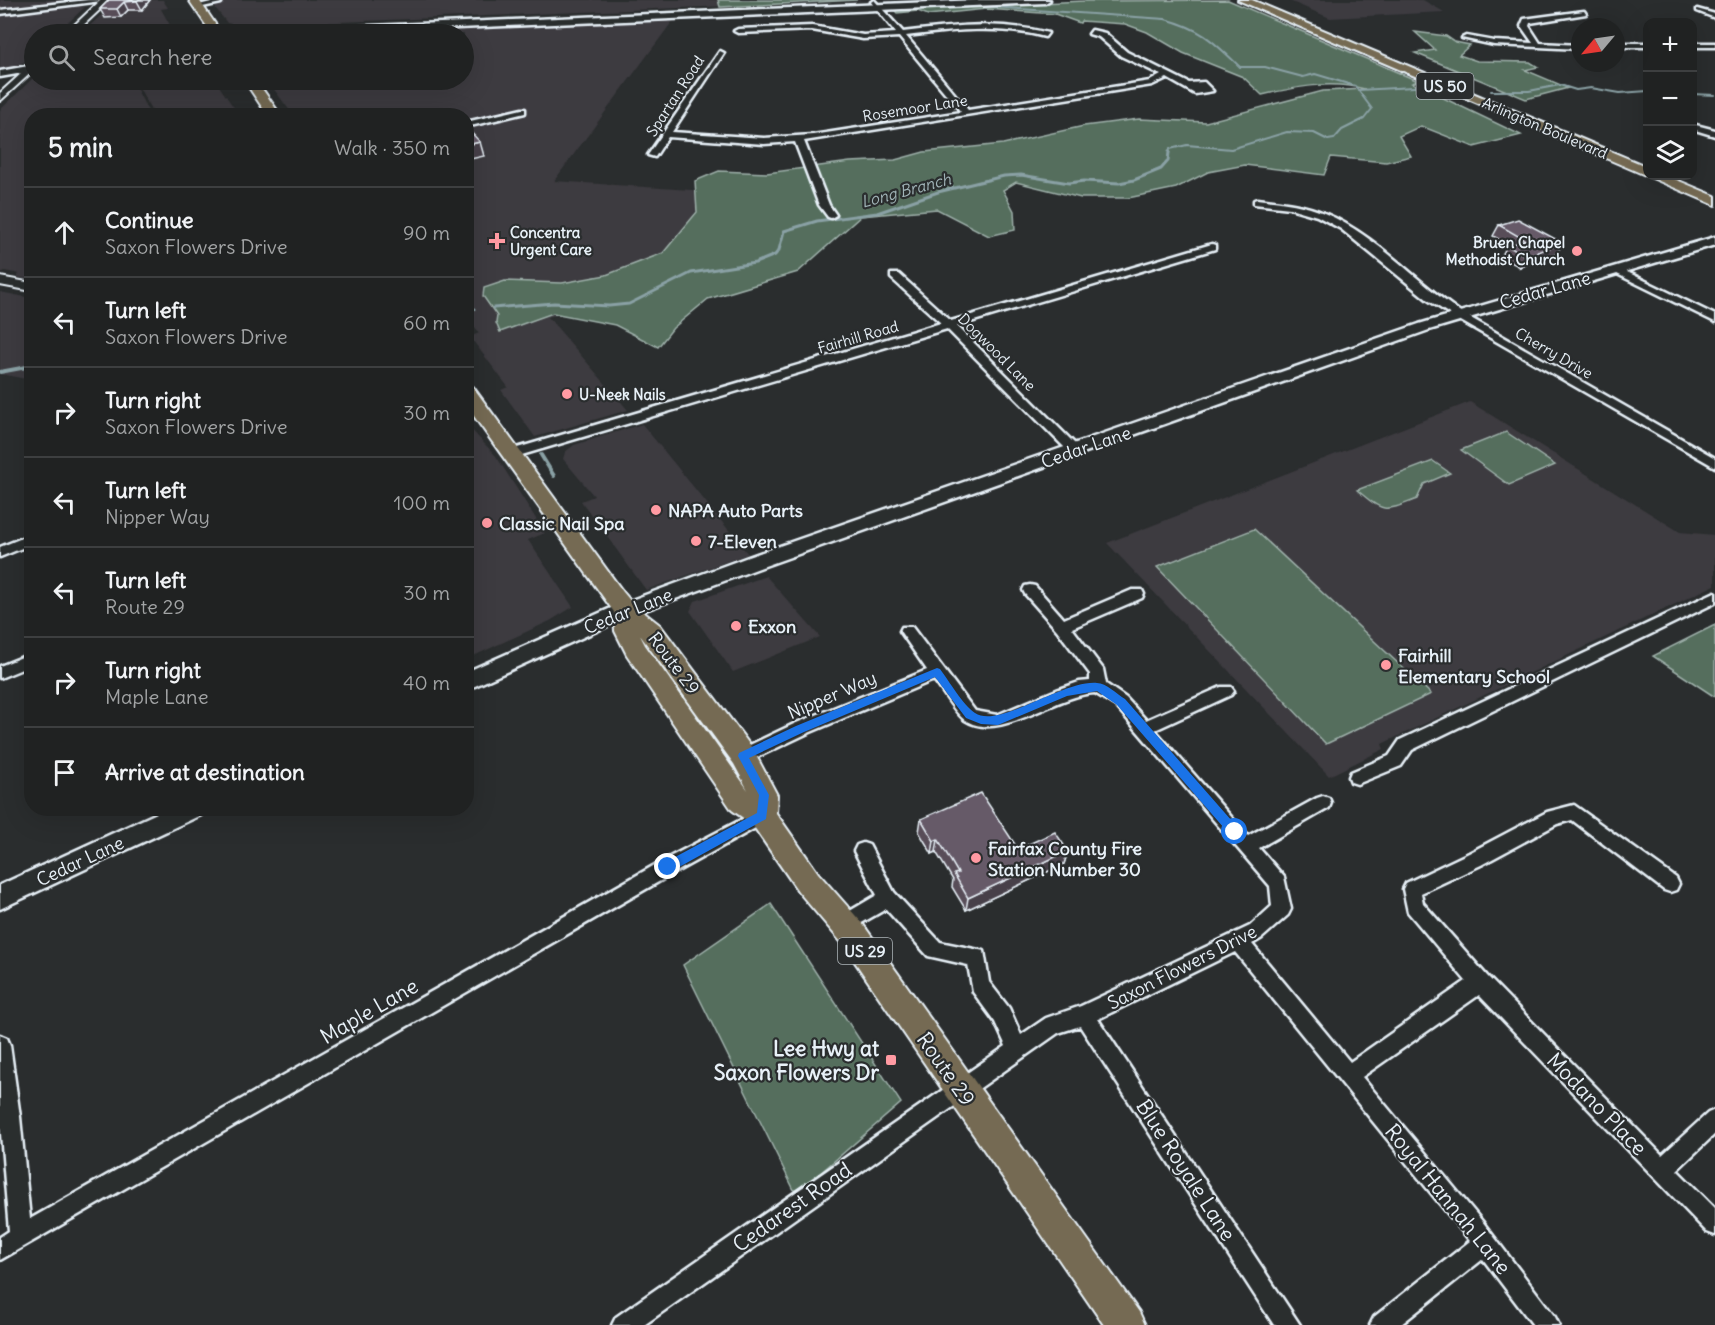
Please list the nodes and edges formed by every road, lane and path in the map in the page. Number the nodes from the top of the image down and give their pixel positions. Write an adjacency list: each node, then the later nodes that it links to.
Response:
1 (106, 0): 13 (street); 16 (street)
2 (935, 0): 10 (main road)
3 (1045, 0): 8 (main road)
4 (1243, 0): 53 (main road, Arlington Boulevard / US 50)
5 (1259, 0): 11 (main road, Arlington Boulevard / US 50)
6 (1264, 0): 11 (main road)
7 (219, 2): 9 (street)
8 (964, 2): 10 (main road)
9 (196, 3): 17 (main road)
10 (875, 5): 18 (main road); 19 (main road); 23 (street)
11 (1275, 7): 52 (main road, Arlington Boulevard / US 50)
12 (1700, 10): 15 (street)
13 (0, 12)
14 (1584, 13): 27 (street)
15 (1715, 16)
16 (80, 24)
17 (208, 24)
18 (442, 24)
19 (474, 24)
20 (738, 31): 23 (street)
21 (1092, 32): 25 (street)
22 (1113, 33): 25 (street)
23 (899, 34): 24 (street); 45 (street)
24 (1045, 35)
25 (1102, 35): 37 (street)
26 (1466, 38): 27 (street)
27 (1538, 45): 32 (street)
28 (1625, 45): 29 (street)
29 (1643, 45)
30 (1697, 45): 31 (street)
31 (1715, 45)
32 (1571, 47)
33 (720, 53): 49 (street, Spartan Road)
34 (24, 70): 35 (main road)
35 (0, 74)
36 (24, 76): 40 (street)
37 (1166, 76): 39 (street); 45 (street, Rosemoor Lane)
38 (0, 80): 40 (main road)
39 (1189, 86)
40 (11, 88): 42 (street)
41 (257, 90): 43 (main road)
42 (0, 98)
43 (269, 108)
44 (522, 111): 46 (street)
45 (966, 113): 50 (street, Rosemoor Lane)
46 (474, 123)
47 (1697, 128): 48 (street)
48 (1715, 133)
49 (665, 134): 50 (street, Rosemoor Lane); 51 (street, Spartan Road)
50 (799, 140): 59 (street)
51 (652, 155)
52 (1643, 162)
53 (1643, 170)
54 (1665, 180): 57 (main road)
55 (1685, 180): 56 (main road)
56 (1715, 192)
57 (1715, 201)
58 (1257, 202): 66 (street, Cherry Drive)
59 (831, 215)
60 (1715, 241): 62 (main road, Cedar Lane)
61 (1212, 247): 68 (street, Fairhill Road)
62 (1617, 270): 66 (main road, Cedar Lane); 67 (street)
63 (895, 276): 68 (street, Dogwood Lane)
64 (0, 281): 65 (street)
65 (24, 286)
66 (1459, 316): 70 (main road, Cedar Lane); 72 (street, Cherry Drive)
67 (1715, 319)
68 (950, 326): 70 (street, Dogwood Lane); 71 (street, Fairhill Road)
69 (474, 402): 71 (main road, Route 29 / US 29)
70 (1075, 451): 78 (main road, Cedar Lane)
71 (511, 454): 78 (main road, Route 29 / US 29)
72 (1715, 462)
73 (24, 542): 74 (street)
74 (0, 552)
75 (1030, 590): 79 (street)
76 (1137, 594): 79 (street)
77 (1715, 597): 89 (street)
78 (625, 610): 84 (main road, Cedar Lane); 88 (main road, Route 29 / US 29); 92 (main road, Route 29 / US 29)
79 (1062, 626): 85 (street)
80 (907, 631): 83 (street)
81 (24, 662): 82 (street)
82 (0, 672)
83 (937, 672): 85 (street); 88 (street, Nipper Way)
84 (474, 678)
85 (1098, 687): 87 (street, Saxon Flowers Drive)
86 (1226, 691): 87 (street)
87 (1144, 728): 93 (street, Saxon Flowers Drive)
88 (743, 756): 92 (main road, Route 29 / US 29)
89 (1357, 777)
90 (1323, 803): 93 (street)
91 (176, 816): 96 (main road, Cedar Lane)
92 (762, 816): 98 (main road, Route 29 / US 29); 109 (street, Maple Lane)
93 (1247, 846): 99 (street, Saxon Flowers Drive)
94 (863, 851): 97 (street)
95 (1670, 884): 100 (street, Modano Place)
96 (0, 897)
97 (888, 898): 98 (street); 103 (street)
98 (844, 924): 105 (main road, Route 29 / US 29)
99 (1238, 941): 101 (street, Saxon Flowers Drive); 104 (street, Royal Hannah Lane)
100 (1480, 982): 104 (street); 107 (street, Modano Place)
101 (1084, 1015): 103 (street, Saxon Flowers Drive); 114 (street, Blue Royale Lane)
102 (0, 1045): 109 (street)
103 (1017, 1048): 105 (street, Saxon Flowers Drive)
104 (1348, 1075): 110 (street, Royal Hannah Lane)
105 (961, 1090): 112 (street, Cedarest Road); 113 (main road, Route 29 / US 29)
106 (1715, 1120): 107 (street)
107 (1661, 1170): 108 (street, Modano Place)
108 (1715, 1224)
109 (21, 1237): 111 (street, Maple Lane)
110 (1485, 1244): 115 (street); 116 (street, Royal Hannah Lane)
111 (0, 1249)
112 (624, 1325)
113 (1126, 1325)
114 (1288, 1325)
115 (1382, 1325)
116 (1547, 1325)

